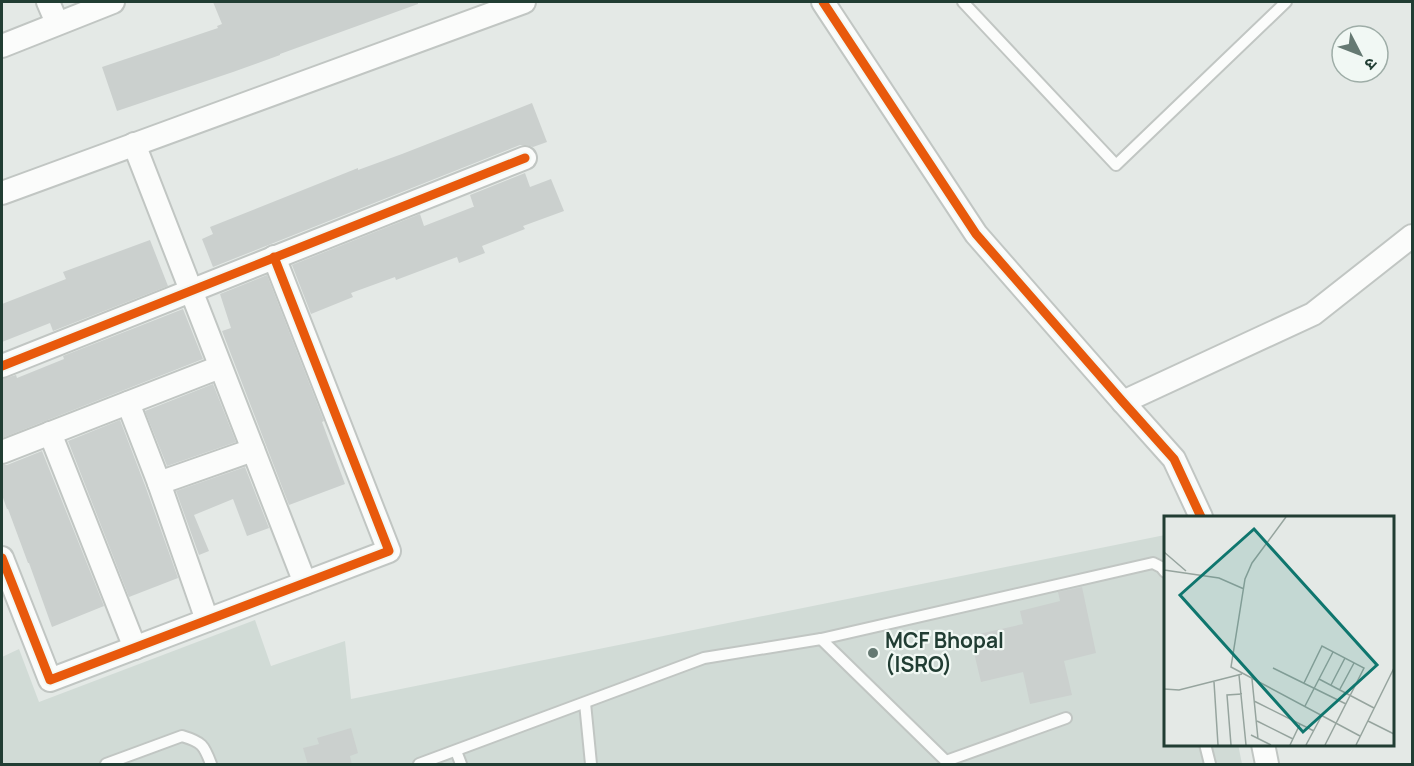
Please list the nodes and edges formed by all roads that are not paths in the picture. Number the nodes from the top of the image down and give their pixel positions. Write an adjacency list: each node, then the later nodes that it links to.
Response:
1 (48, 2): 7 (street)
2 (113, 2): 7 (street)
3 (524, 2): 9 (street)
4 (823, 2): 17 (street)
5 (963, 2): 6 (lane)
6 (1286, 2)
7 (57, 23): 8 (street)
8 (2, 46)
9 (134, 144): 11 (street); 14 (street)
10 (525, 158): 13 (street)
11 (2, 194)
12 (1413, 236): 17 (street)
13 (274, 257): 14 (street); 26 (street)
14 (191, 291): 15 (street); 16 (street)
15 (2, 366)
16 (220, 368): 18 (street); 20 (street)
17 (1123, 402): 23 (street)
18 (128, 403): 19 (street); 22 (street)
19 (50, 433): 21 (street); 29 (street)
20 (253, 450): 22 (street); 26 (street)
21 (2, 452)
22 (159, 483): 27 (street)
23 (1201, 516)
24 (2, 558): 29 (street)
25 (1164, 571): 28 (lane)
26 (304, 583): 27 (street)
27 (207, 620): 29 (street)
28 (821, 639): 30 (lane); 35 (lane)
29 (135, 648)
30 (585, 703): 34 (lane); 40 (lane)
31 (1066, 718): 35 (lane)
32 (1206, 745): 41 (lane)
33 (1263, 745): 42 (street)
34 (456, 751): 38 (lane); 39 (lane)
35 (948, 763)
36 (106, 765): 37 (lane)
37 (211, 765)
38 (419, 765)
39 (461, 765)
40 (591, 765)
41 (1210, 765)
42 (1267, 765)

